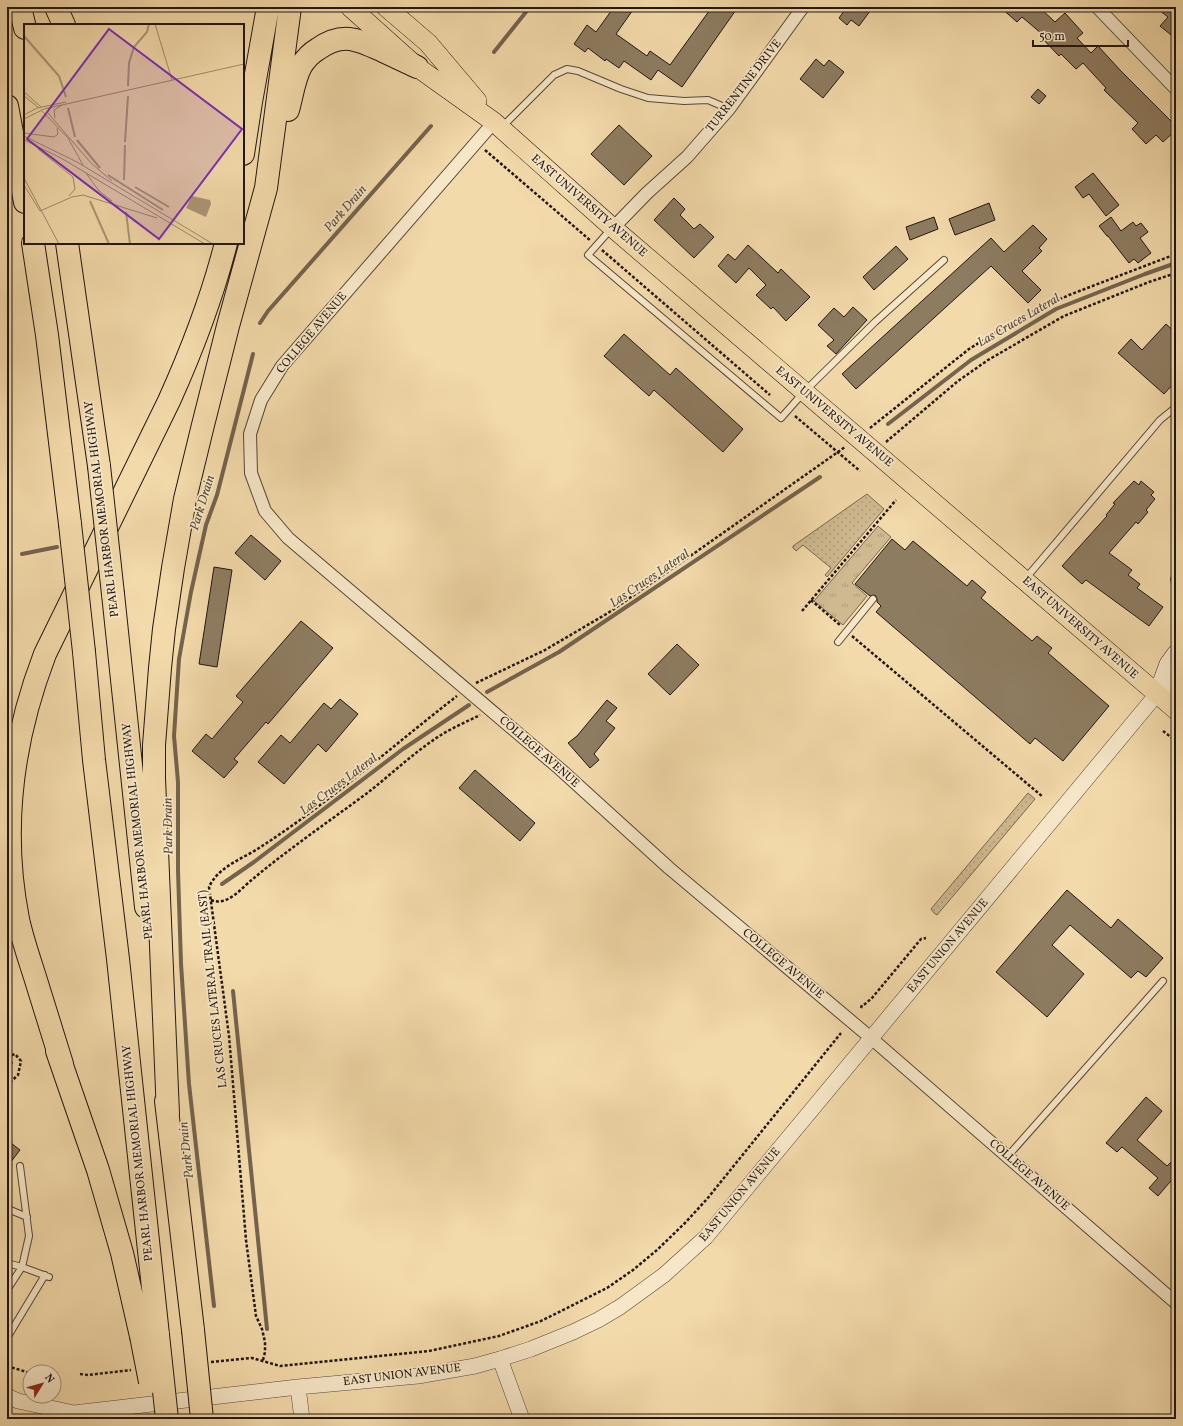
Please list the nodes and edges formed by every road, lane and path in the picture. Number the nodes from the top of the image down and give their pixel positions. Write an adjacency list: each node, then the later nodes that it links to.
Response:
1 (20, 7): 9 (highway)
2 (56, 7): 10 (highway)
3 (290, 7): 20 (highway)
4 (350, 7): 11 (main road, EAST UNIVERSITY AVENUE)
5 (386, 7): 16 (main road, EAST UNIVERSITY AVENUE)
6 (804, 7): 15 (street, TURRENTINE DRIVE)
7 (1096, 7): 12 (street)
8 (266, 9): 13 (highway)
9 (24, 24)
10 (64, 24)
11 (417, 67): 16 (main road, EAST UNIVERSITY AVENUE); 20 (highway)
12 (1176, 89)
13 (251, 102): 17 (highway); 19 (highway)
14 (7, 106): 21 (highway)
15 (729, 109): 16 (lane); 22 (street, TURRENTINE DRIVE)
16 (498, 125): 18 (street, COLLEGE AVENUE); 22 (main road, EAST UNIVERSITY AVENUE)
17 (244, 126)
18 (476, 142): 26 (path); 48 (street, COLLEGE AVENUE)
19 (244, 148)
20 (266, 188): 65 (highway)
21 (24, 197)
22 (613, 228): 26 (lane); 30 (main road, EAST UNIVERSITY AVENUE)
23 (33, 244): 74 (highway, PEARL HARBOR MEMORIAL HIGHWAY, bridge)
24 (67, 244): 65 (highway, PEARL HARBOR MEMORIAL HIGHWAY, bridge)
25 (226, 244): 63 (highway)
26 (596, 245): 32 (path); 32 (lane)
27 (1176, 254): 33 (path, LAS CRUCES LATERAL TRAIL (EAST))
28 (944, 260): 30 (lane)
29 (1176, 273): 34 (path)
30 (804, 392): 32 (lane); 33 (main road, EAST UNIVERSITY AVENUE)
31 (1176, 407): 39 (lane)
32 (788, 410): 35 (path)
33 (858, 438): 34 (main road, EAST UNIVERSITY AVENUE); 35 (path, LAS CRUCES LATERAL TRAIL (EAST))
34 (875, 452): 39 (main road, EAST UNIVERSITY AVENUE)
35 (838, 453): 36 (path); 48 (path, LAS CRUCES LATERAL TRAIL (EAST))
36 (860, 471)
37 (896, 500): 42 (path)
38 (1176, 576): 40 (lane)
39 (1024, 580): 49 (main road, EAST UNIVERSITY AVENUE)
40 (1176, 588)
41 (873, 599): 44 (lane)
42 (811, 600): 43 (path); 44 (path)
43 (802, 611)
44 (846, 631): 45 (lane); 54 (path)
45 (838, 642)
46 (1176, 653): 49 (main road)
47 (1176, 682): 49 (main road)
48 (466, 689): 50 (street, COLLEGE AVENUE); 55 (path, LAS CRUCES LATERAL TRAIL (EAST))
49 (1157, 694): 51 (main road, EAST UNIVERSITY AVENUE); 61 (street, EAST UNION AVENUE)
50 (491, 710): 55 (path); 61 (street, COLLEGE AVENUE)
51 (1176, 710)
52 (1163, 731): 53 (path)
53 (1176, 741)
54 (1042, 797)
55 (210, 899): 77 (path, LAS CRUCES LATERAL TRAIL (EAST))
56 (7, 924): 63 (highway)
57 (926, 938): 59 (path)
58 (1163, 981): 66 (lane)
59 (861, 1008)
60 (841, 1033): 77 (path)
61 (871, 1038): 66 (street, COLLEGE AVENUE); 76 (street, EAST UNION AVENUE)
62 (7, 1057): 64 (path)
63 (62, 1064): 74 (highway)
64 (7, 1085)
65 (168, 1114): 88 (highway, PEARL HARBOR MEMORIAL HIGHWAY, bridge)
66 (1007, 1157): 73 (street, COLLEGE AVENUE)
67 (20, 1166): 69 (lane)
68 (7, 1210): 69 (lane)
69 (27, 1218): 71 (lane)
70 (7, 1263): 71 (lane)
71 (22, 1267): 72 (lane); 75 (lane)
72 (7, 1290)
73 (1176, 1303)
74 (149, 1336): 86 (highway, bridge); 87 (highway, PEARL HARBOR MEMORIAL HIGHWAY, bridge)
75 (7, 1338)
76 (500, 1359): 83 (street, EAST UNION AVENUE); 90 (street)
77 (262, 1360): 78 (path)
78 (206, 1363)
79 (7, 1366): 81 (path)
80 (132, 1370): 82 (path)
81 (22, 1371)
82 (80, 1374)
83 (298, 1387): 85 (street, EAST UNION AVENUE); 89 (street)
84 (7, 1396): 85 (street, EAST UNION AVENUE)
85 (74, 1416)
86 (155, 1419)
87 (167, 1419)
88 (202, 1419)
89 (302, 1419)
90 (522, 1419)

